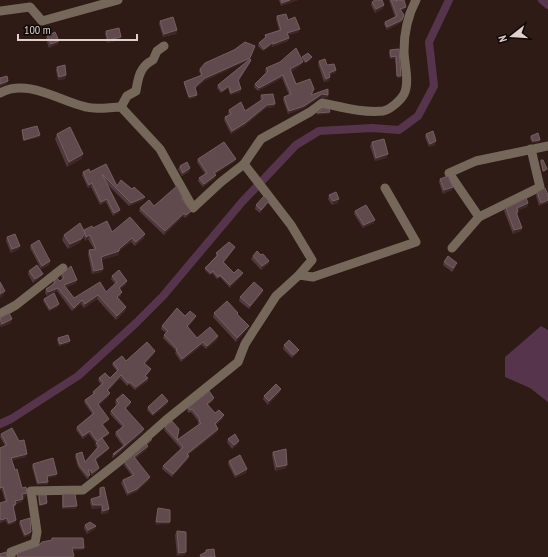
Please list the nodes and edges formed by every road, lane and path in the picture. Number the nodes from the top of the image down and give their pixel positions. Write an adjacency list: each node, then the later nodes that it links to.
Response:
1 (118, 0): 3 (street)
2 (416, 0): 9 (street)
3 (0, 11)
4 (164, 46): 6 (street)
5 (0, 93): 6 (street)
6 (121, 107): 9 (street)
7 (548, 146): 8 (street)
8 (531, 149): 11 (street); 11 (street)
9 (244, 164): 14 (street)
10 (386, 188): 14 (street)
11 (479, 216): 12 (street)
12 (452, 248)
13 (63, 268): 15 (street)
14 (299, 274): 16 (street)
15 (0, 314)
16 (11, 557)

